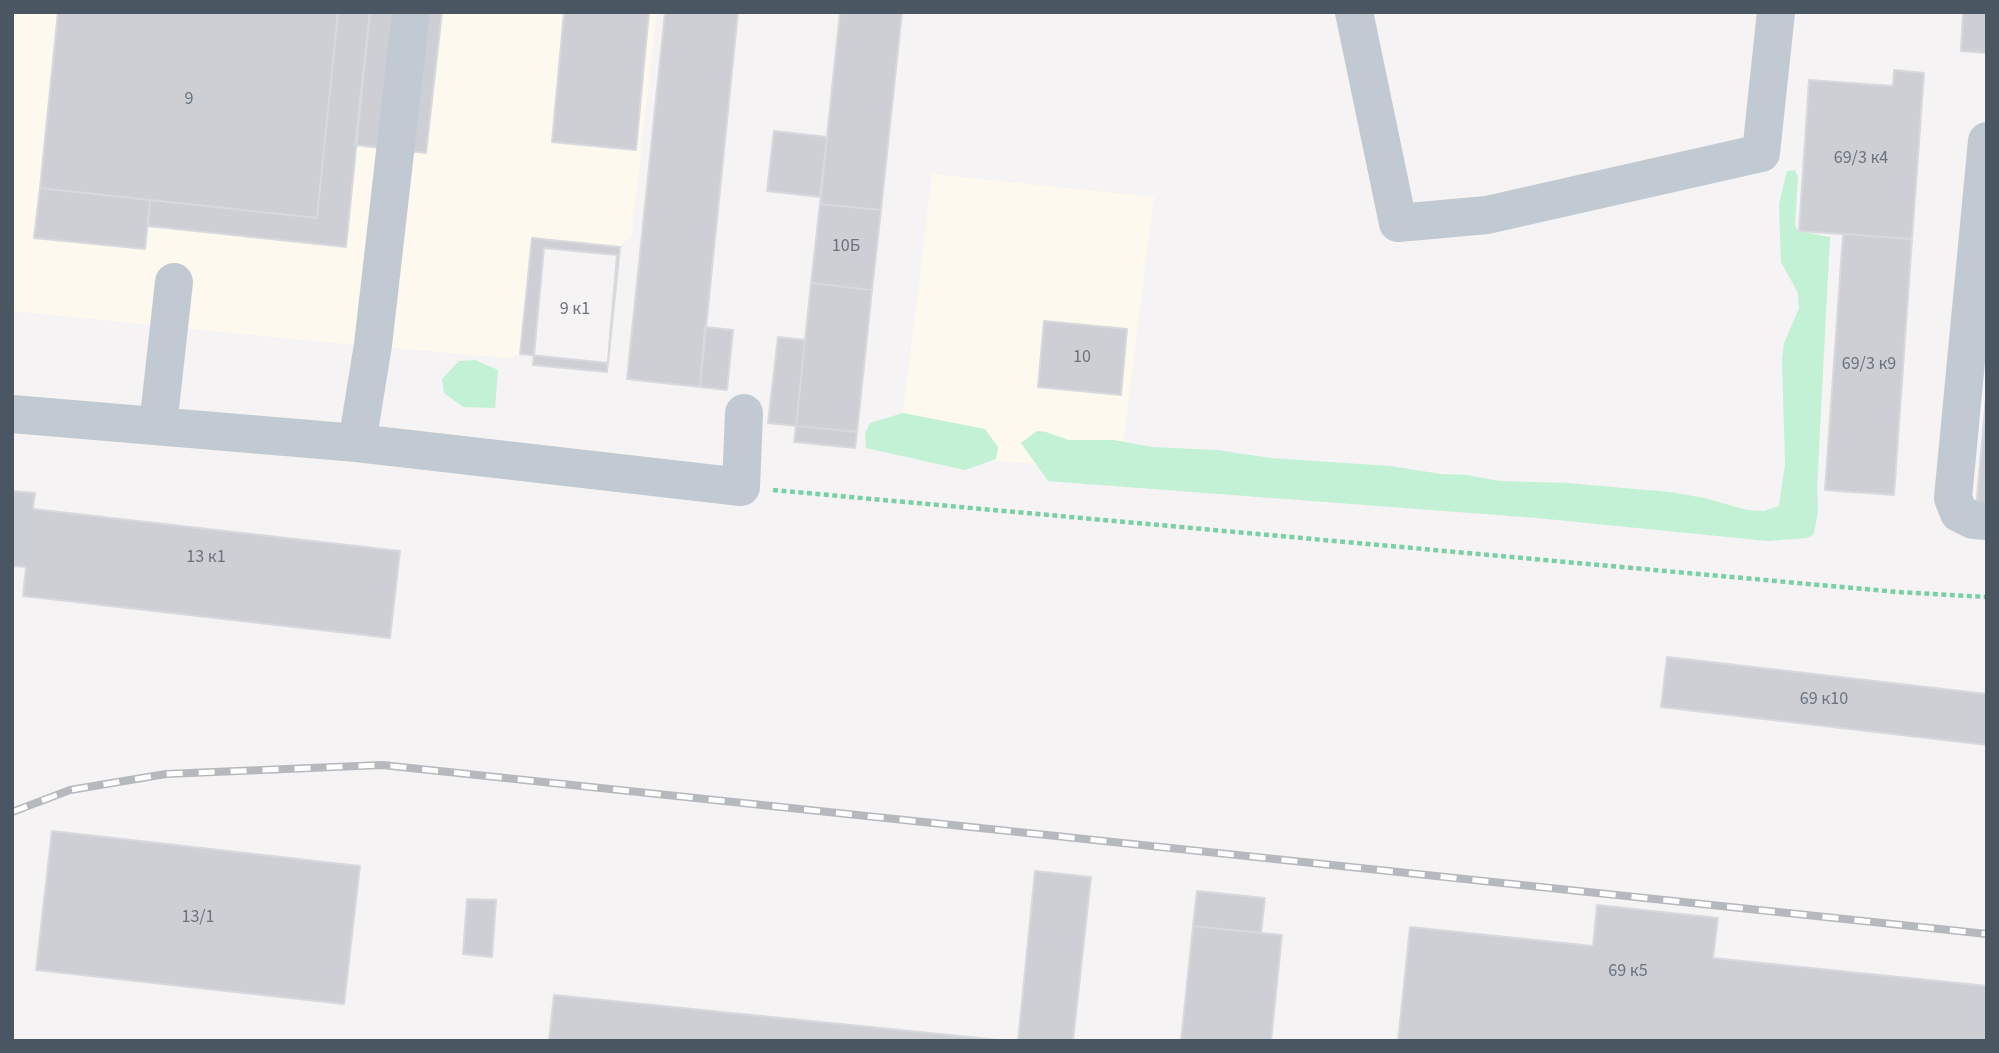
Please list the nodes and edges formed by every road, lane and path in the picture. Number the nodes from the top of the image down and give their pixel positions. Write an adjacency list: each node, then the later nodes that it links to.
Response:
1 (411, 12): 9 (lane)
2 (1354, 12): 3 (lane)
3 (1776, 12)
4 (1987, 141): 11 (lane)
5 (174, 282): 8 (lane)
6 (744, 413): 10 (lane)
7 (12, 414): 8 (lane)
8 (158, 426): 9 (lane)
9 (357, 443): 10 (lane)
10 (741, 487): 12 (path)
11 (1987, 521)
12 (1987, 597)

